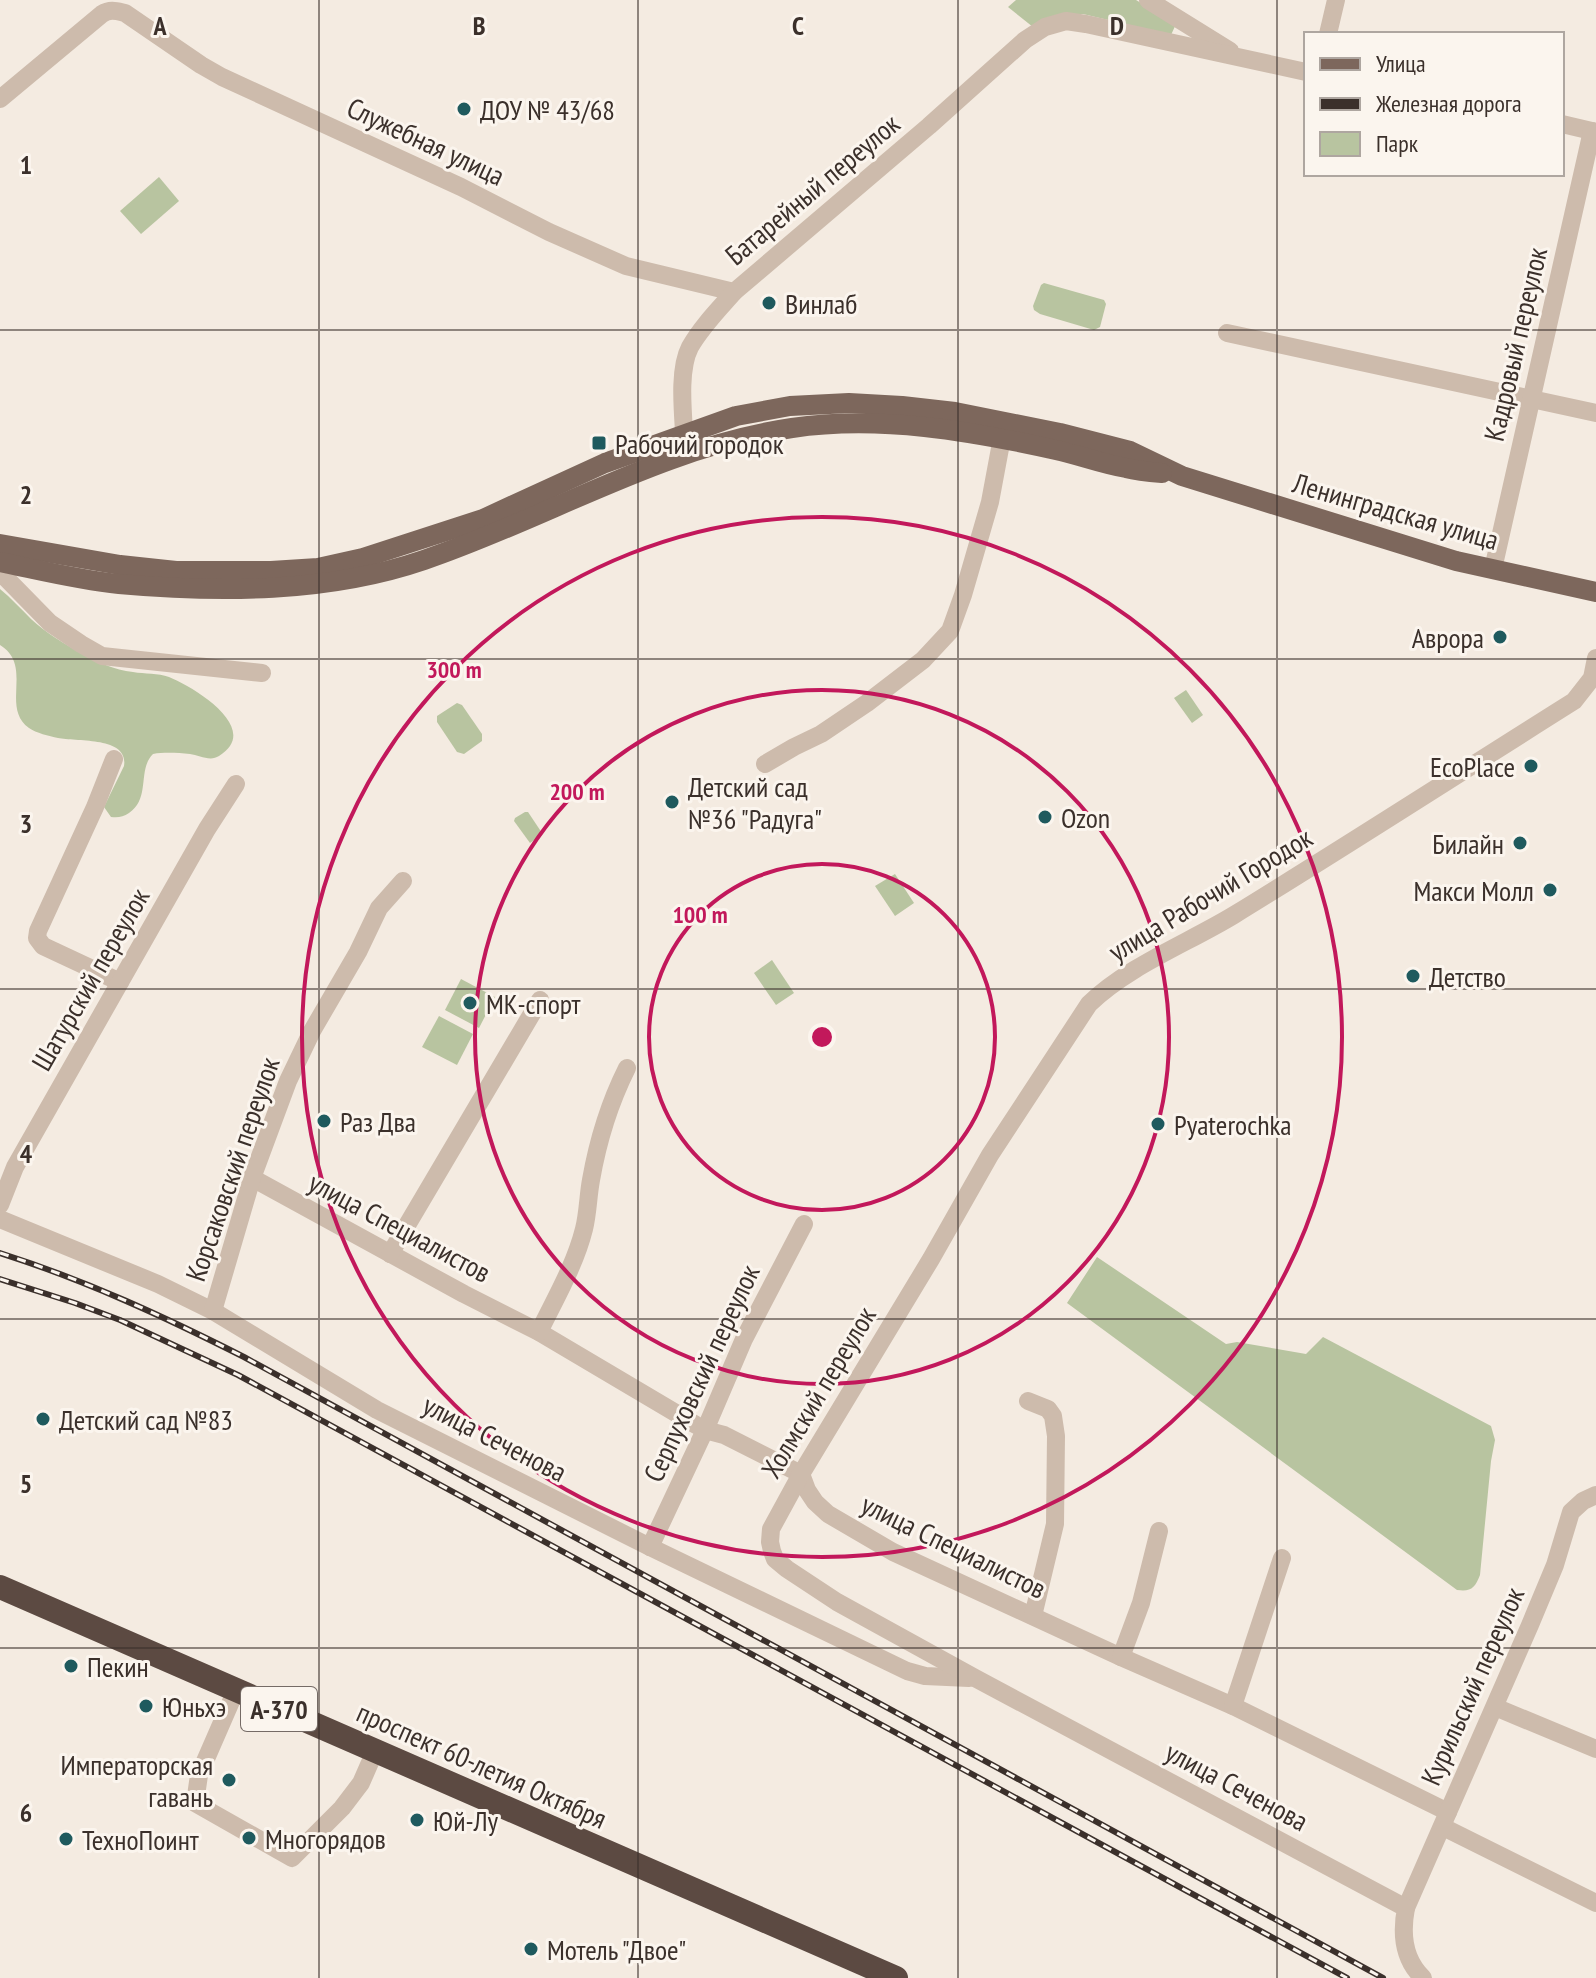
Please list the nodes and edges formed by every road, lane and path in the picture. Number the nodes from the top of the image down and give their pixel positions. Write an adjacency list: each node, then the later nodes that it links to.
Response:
1 (1148, 0): 4 (street)
2 (1336, 0): 3 (street)
3 (1328, 32)
4 (1243, 59): 5 (street); 9 (street, Батарейный переулок)
5 (1304, 72)
6 (0, 99): 9 (street, Служебная улица)
7 (1564, 124): 8 (street)
8 (1594, 131): 11 (street, Кадровый переулок)
9 (734, 292): 14 (street, Батарейный переулок)
10 (1227, 333): 11 (street)
11 (1531, 398): 12 (street); 17 (street, Кадровый переулок)
12 (1596, 413)
13 (1003, 430): 14 (main road, Ленинградская улица); 17 (main road, Ленинградская улица); 24 (street)
14 (685, 444): 19 (main road, Ленинградская улица)
15 (0, 544): 19 (main road)
16 (0, 562): 19 (main road)
17 (1493, 569): 20 (main road, Ленинградская улица)
18 (0, 572): 22 (street)
19 (118, 574)
20 (1596, 592)
21 (1596, 658): 35 (street, улица Рабочий Городок)
22 (262, 673)
23 (114, 759): 27 (street)
24 (765, 764)
25 (236, 784): 27 (street, Шатурский переулок)
26 (403, 881): 30 (street, Корсаковский переулок)
27 (120, 982): 31 (street, Шатурский переулок)
28 (540, 1000): 34 (street)
29 (627, 1068): 37 (street)
30 (252, 1178): 34 (street, улица Специалистов); 36 (street, Корсаковский переулок)
31 (0, 1205)
32 (0, 1219): 36 (street, улица Сеченова)
33 (804, 1224): 39 (street, Серпуховский переулок)
34 (390, 1254): 37 (street, улица Специалистов)
35 (931, 1259): 40 (street, Холмский переулок)
36 (213, 1311): 43 (street, улица Сеченова)
37 (539, 1332): 39 (street, улица Специалистов)
38 (1028, 1401): 47 (street)
39 (705, 1430): 40 (street, улица Специалистов); 43 (street, Серпуховский переулок)
40 (801, 1474): 45 (street, Холмский переулок); 47 (street, улица Специалистов)
41 (1596, 1495): 52 (street, Курильский переулок)
42 (1159, 1531): 48 (street)
43 (650, 1547): 49 (street, улица Сеченова)
44 (1282, 1558): 51 (street)
45 (775, 1559): 49 (street, улица Сеченова)
46 (0, 1587): 50 (highway, проспект 60-летия Октября / А-370)
47 (1033, 1616): 48 (street, улица Специалистов)
48 (1121, 1657): 51 (street, улица Специалистов)
49 (975, 1678): 57 (street, улица Сеченова)
50 (236, 1690): 54 (highway, проспект 60-летия Октября / А-370); 54 (street)
51 (1233, 1706): 55 (street, улица Специалистов)
52 (1495, 1707): 53 (street); 55 (street, Курильский переулок)
53 (1596, 1749)
54 (375, 1751): 58 (highway, проспект 60-летия Октября / А-370)
55 (1445, 1820): 56 (street, улица Специалистов); 57 (street, Курильский переулок)
56 (1596, 1903)
57 (1406, 1908): 59 (street)
58 (896, 1978)
59 (1423, 1978)

